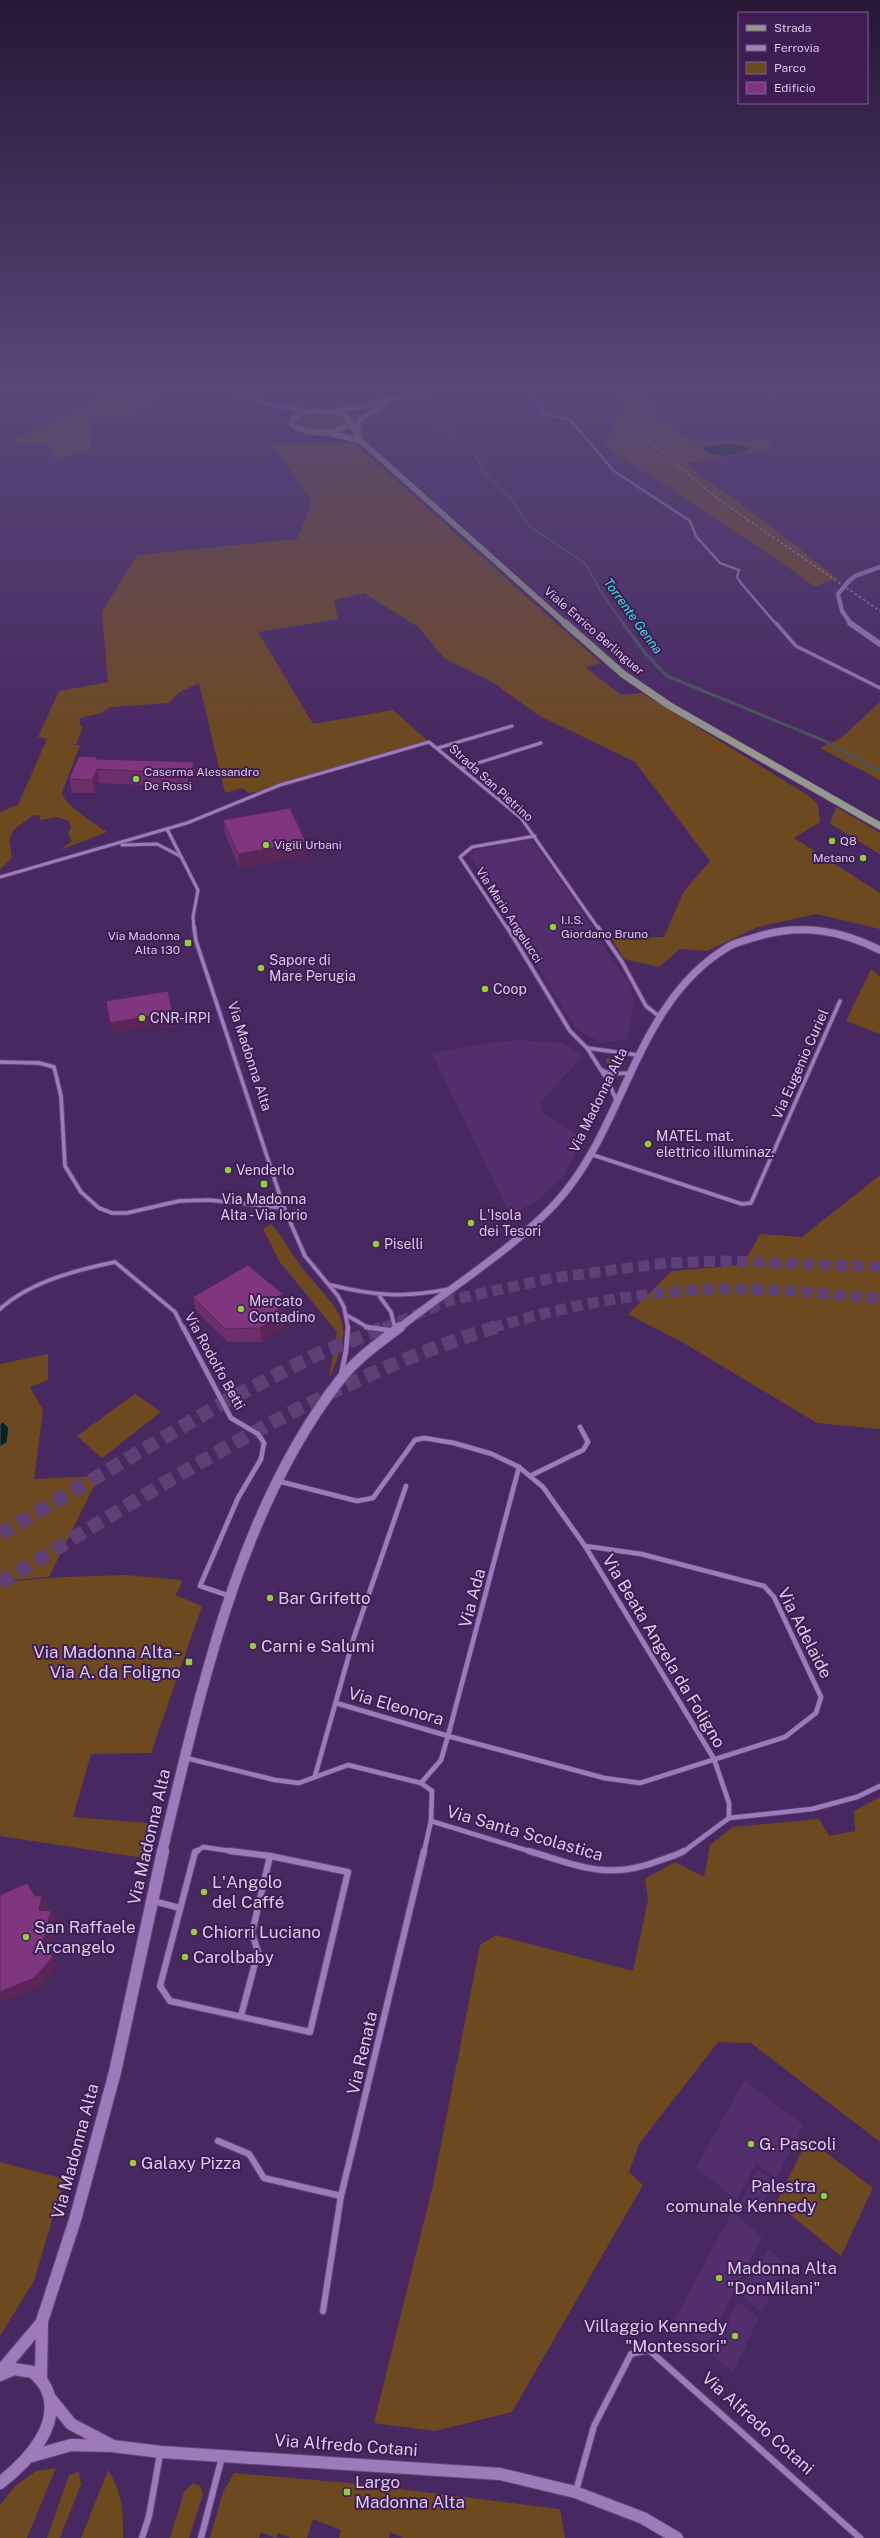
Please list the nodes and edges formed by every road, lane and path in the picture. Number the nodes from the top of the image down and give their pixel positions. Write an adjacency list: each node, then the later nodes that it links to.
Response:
1 (439, 509): 10 (main road, Viale Enrico Berlinguer)
2 (672, 509): 5 (street)
3 (880, 567): 4 (street, bridge)
4 (880, 644)
5 (880, 688)
6 (512, 726): 8 (street)
7 (541, 743): 9 (street)
8 (438, 748): 9 (street, Strada San Pietrino); 11 (street, Strada San Pietrino)
9 (462, 768): 12 (street, Strada San Pietrino)
10 (880, 826)
11 (167, 829): 13 (street); 14 (street, Via Madonna Alta)
12 (535, 836): 18 (street, Strada San Pietrino); 19 (street, Via Mario Angelucci)
13 (109, 846): 14 (street); 15 (street)
14 (181, 858): 26 (street, Via Madonna Alta)
15 (0, 877)
16 (880, 950): 18 (street, Via Madonna Alta)
17 (840, 1001): 25 (street, Via Eugenio Curiel)
18 (660, 1017): 20 (street, Via Madonna Alta)
19 (587, 1048): 20 (street); 22 (street, Via Mario Angelucci)
20 (638, 1055): 23 (street, Via Madonna Alta)
21 (0, 1062): 26 (street)
22 (601, 1070): 23 (street); 24 (street, Via Mario Angelucci)
23 (630, 1073): 24 (street, Via Madonna Alta)
24 (617, 1102): 25 (street, Via Madonna Alta)
25 (590, 1154): 28 (street, Via Madonna Alta)
26 (284, 1208): 27 (street, Via Madonna Alta)
27 (331, 1285): 29 (street, Via Madonna Alta); 31 (street, Via Madonna Alta)
28 (451, 1288): 29 (street, Via Madonna Alta); 32 (street, Via Madonna Alta)
29 (380, 1297): 32 (street)
30 (0, 1309): 40 (street, Via Rodolfo Betti)
31 (348, 1316): 32 (street, Via Madonna Alta); 33 (street, Via Madonna Alta)
32 (394, 1331): 33 (street, Via Madonna Alta)
33 (340, 1380): 37 (street, Via Madonna Alta)
34 (580, 1427): 36 (street)
35 (518, 1467): 36 (street, Via Beata Angela da Foligno); 37 (street, Via Beata Angela da Foligno); 42 (street, Via Ada)
36 (530, 1476): 39 (street, Via Beata Angela da Foligno)
37 (278, 1481): 40 (street, Via Madonna Alta)
38 (406, 1486): 41 (street, Via Eleonora)
39 (586, 1546): 44 (street, Via Beata Angela da Foligno); 44 (street, Via Adelaide)
40 (231, 1597): 43 (street, Via Madonna Alta)
41 (336, 1703): 42 (street, Via Eleonora); 45 (street, Via Eleonora)
42 (448, 1736): 44 (street, Via Beata Angela da Foligno); 46 (street)
43 (186, 1758): 45 (street); 51 (street, Via Madonna Alta)
44 (714, 1759): 48 (street)
45 (315, 1776): 46 (street)
46 (421, 1783): 49 (street, Via Renata)
47 (880, 1786): 48 (street, Via Santa Scolastica)
48 (729, 1818): 49 (street, Via Santa Scolastica)
49 (431, 1821): 55 (street, Via Renata)
50 (270, 1856): 52 (street); 53 (street); 53 (street)
51 (153, 1901): 52 (street); 57 (street, Via Madonna Alta)
52 (180, 1908): 53 (street)
53 (241, 2016)
54 (218, 2141): 55 (street)
55 (341, 2196): 56 (street, Via Renata)
56 (323, 2312)
57 (42, 2321): 58 (street, Via Madonna Alta); 59 (street, Via Madonna Alta)
58 (0, 2374): 59 (street, Via Madonna Alta)
59 (41, 2378): 60 (street, Via Madonna Alta)
60 (50, 2398): 61 (street, Via Alfredo Cotani); 64 (street, Via Madonna Alta)
61 (112, 2446): 62 (street, Via Alfredo Cotani); 64 (street, Via Alfredo Cotani)
62 (161, 2452): 63 (street, Via Alfredo Cotani); 67 (street)
63 (223, 2455): 66 (street, Via Alfredo Cotani); 68 (street)
64 (32, 2456): 65 (street, Via Madonna Alta)
65 (0, 2484)
66 (575, 2492): 69 (street, Via Alfredo Cotani); 70 (street, Via Alfredo Cotani)
67 (142, 2538)
68 (201, 2538)
69 (678, 2538)
70 (860, 2538)

